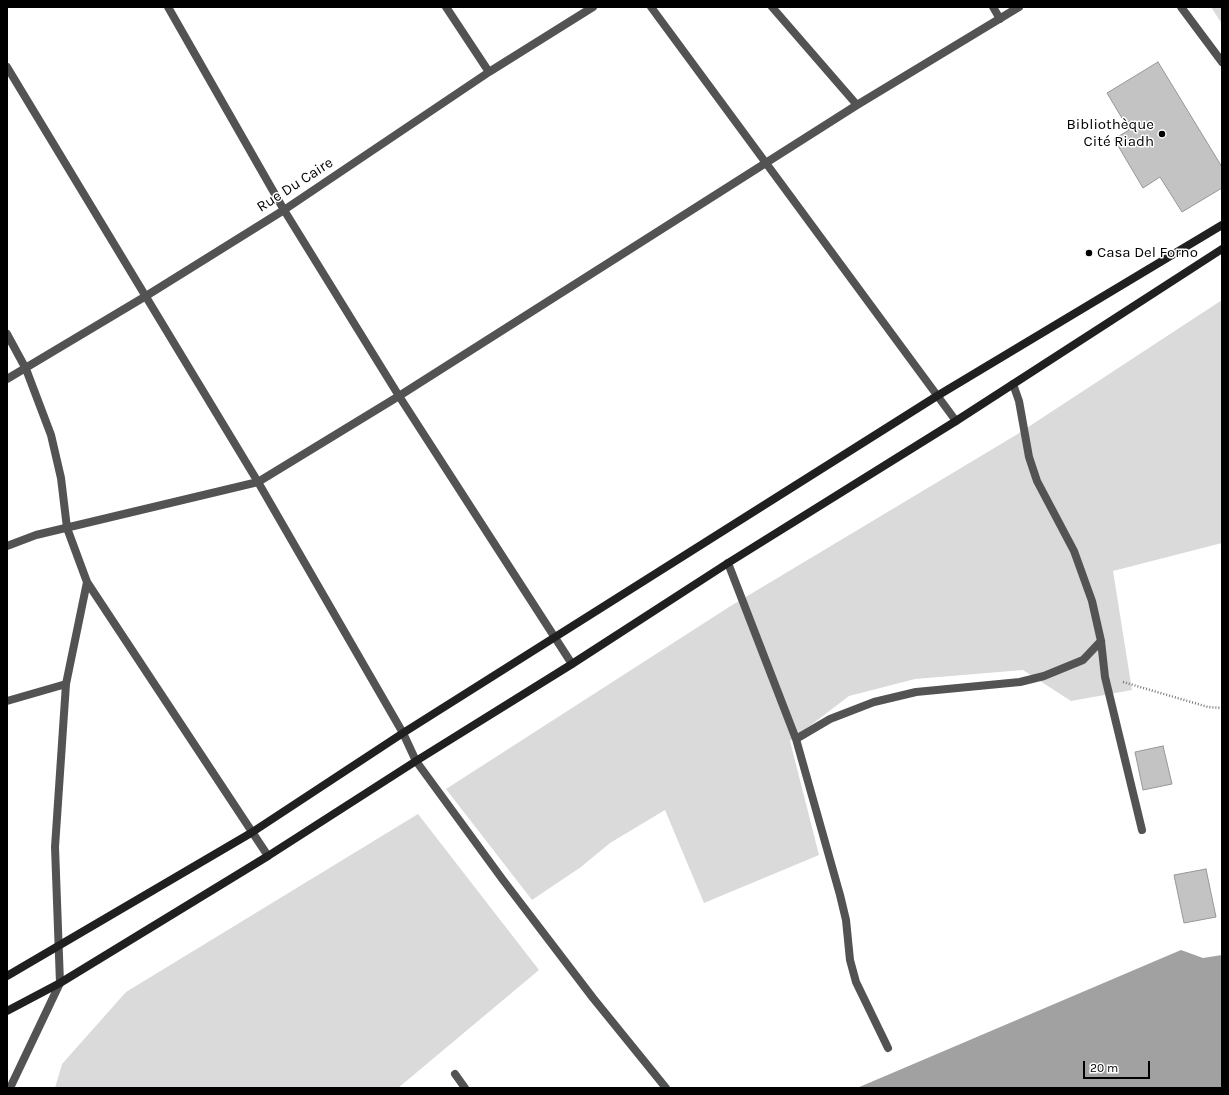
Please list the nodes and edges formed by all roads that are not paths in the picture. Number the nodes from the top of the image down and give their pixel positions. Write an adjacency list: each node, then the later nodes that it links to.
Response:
1 (168, 7): 15 (street)
2 (446, 7): 12 (street)
3 (593, 7): 12 (street, Rue Du Caire)
4 (651, 7): 14 (street)
5 (772, 7): 13 (street)
6 (993, 7): 9 (street)
7 (1019, 7): 9 (street)
8 (1181, 7): 10 (street)
9 (1000, 19): 13 (street)
10 (1222, 62)
11 (7, 67): 18 (street)
12 (489, 72): 15 (street, Rue Du Caire)
13 (857, 105): 14 (street)
14 (765, 164): 23 (street); 24 (street)
15 (284, 210): 18 (street, Rue Du Caire); 23 (street)
16 (1222, 225): 24 (main road)
17 (1222, 249): 22 (main road)
18 (146, 296): 20 (street, Rue Du Caire); 26 (street)
19 (7, 334): 20 (street)
20 (26, 369): 21 (street, Rue Du Caire); 27 (street)
21 (7, 379)
22 (1013, 384): 25 (main road); 32 (street)
23 (399, 396): 26 (street); 31 (street)
24 (937, 396): 25 (street); 31 (main road)
25 (956, 421): 29 (main road)
26 (258, 482): 27 (street); 36 (street)
27 (67, 528): 28 (street); 30 (street)
28 (7, 546)
29 (728, 563): 33 (main road); 37 (street)
30 (87, 582): 34 (street); 40 (street)
31 (554, 638): 33 (street); 36 (main road)
32 (1101, 640): 37 (street); 39 (street)
33 (572, 664): 38 (main road)
34 (66, 684): 35 (street); 42 (street)
35 (7, 701)
36 (403, 733): 38 (street); 40 (main road)
37 (796, 739): 46 (street)
38 (416, 761): 41 (main road); 50 (street)
39 (1142, 830)
40 (251, 833): 41 (street); 42 (main road)
41 (268, 856): 44 (main road)
42 (60, 947): 43 (main road); 44 (street)
43 (7, 976)
44 (60, 983): 45 (main road); 48 (street)
45 (7, 1011)
46 (888, 1048)
47 (454, 1074): 49 (street)
48 (9, 1083)
49 (465, 1088)
50 (666, 1088)

